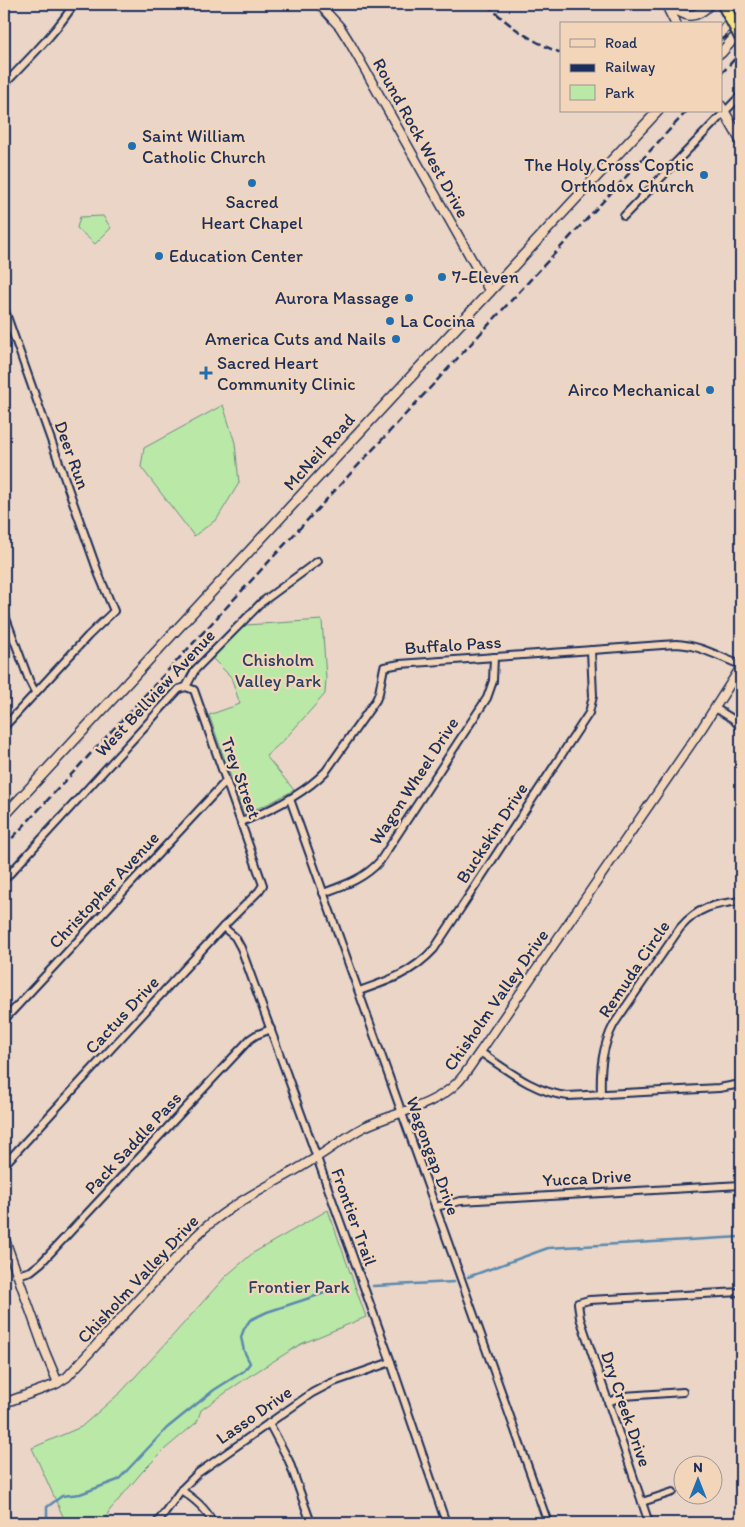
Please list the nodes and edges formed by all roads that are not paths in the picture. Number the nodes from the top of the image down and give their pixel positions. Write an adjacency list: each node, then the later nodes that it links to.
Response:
1 (74, 4): 12 (street)
2 (319, 4): 19 (street, Round Rock West Drive)
3 (667, 4): 4 (main road); 7 (main road)
4 (710, 4)
5 (723, 4): 10 (highway, bridge)
6 (741, 8): 9 (main road)
7 (675, 22)
8 (741, 30): 11 (main road)
9 (722, 32)
10 (741, 38)
11 (722, 52)
12 (4, 84)
13 (741, 94): 14 (street)
14 (723, 109): 17 (main road)
15 (657, 112): 19 (main road, McNeil Road)
16 (720, 112): 18 (street)
17 (741, 141)
18 (624, 216)
19 (490, 292): 33 (main road, McNeil Road)
20 (4, 308): 27 (street, Deer Run)
21 (318, 561): 26 (street, West Bellview Avenue)
22 (4, 613): 27 (street)
23 (591, 650): 24 (street, Buffalo Pass); 25 (street, Buffalo Pass); 40 (street, Buckskin Drive)
24 (494, 657): 32 (street, Buffalo Pass); 37 (street, Wagon Wheel Drive)
25 (741, 666): 28 (street, Chisholm Valley Drive)
26 (186, 687): 31 (street, Trey Street); 35 (street, West Bellview Avenue)
27 (35, 692): 29 (street)
28 (715, 708): 30 (street); 43 (street, Chisholm Valley Drive)
29 (4, 727)
30 (741, 728)
31 (226, 781): 34 (street, Trey Street); 41 (street, Christopher Avenue)
32 (290, 799): 34 (street, Buffalo Pass); 37 (street, Wagongap Drive)
33 (4, 816)
34 (241, 822): 36 (street, Trey Street)
35 (4, 880)
36 (263, 885): 39 (street, Cactus Drive)
37 (324, 893): 40 (street, Wagongap Drive)
38 (741, 901): 45 (street, Remuda Circle)
39 (223, 928): 42 (street, Frontier Trail); 48 (street, Cactus Drive)
40 (358, 991): 46 (street, Wagongap Drive)
41 (4, 1020)
42 (270, 1029): 47 (street, Frontier Trail); 52 (street, Pack Saddle Pass)
43 (480, 1052): 45 (street); 46 (street, Chisholm Valley Drive)
44 (741, 1084): 45 (street)
45 (601, 1095)
46 (402, 1113): 47 (street, Chisholm Valley Drive); 50 (street, Wagongap Drive)
47 (316, 1158): 54 (street, Frontier Trail); 55 (street, Chisholm Valley Drive)
48 (4, 1165)
49 (741, 1185): 50 (street, Yucca Drive)
50 (436, 1207): 67 (street, Wagongap Drive)
51 (4, 1237): 52 (street)
52 (17, 1276): 55 (street)
53 (741, 1292): 57 (street, Dry Creek Drive)
54 (391, 1362): 59 (street, Lasso Drive); 66 (street, Frontier Trail)
55 (58, 1383): 58 (street, Chisholm Valley Drive)
56 (683, 1392): 57 (street)
57 (608, 1402): 62 (street, Dry Creek Drive)
58 (4, 1403)
59 (268, 1423): 60 (street, Lasso Drive); 65 (street)
60 (181, 1490): 63 (street, Lasso Drive); 64 (street)
61 (672, 1492): 62 (street)
62 (642, 1502): 68 (street, Dry Creek Drive)
63 (157, 1523)
64 (212, 1523)
65 (312, 1523)
66 (446, 1523)
67 (548, 1523)
68 (649, 1523)

